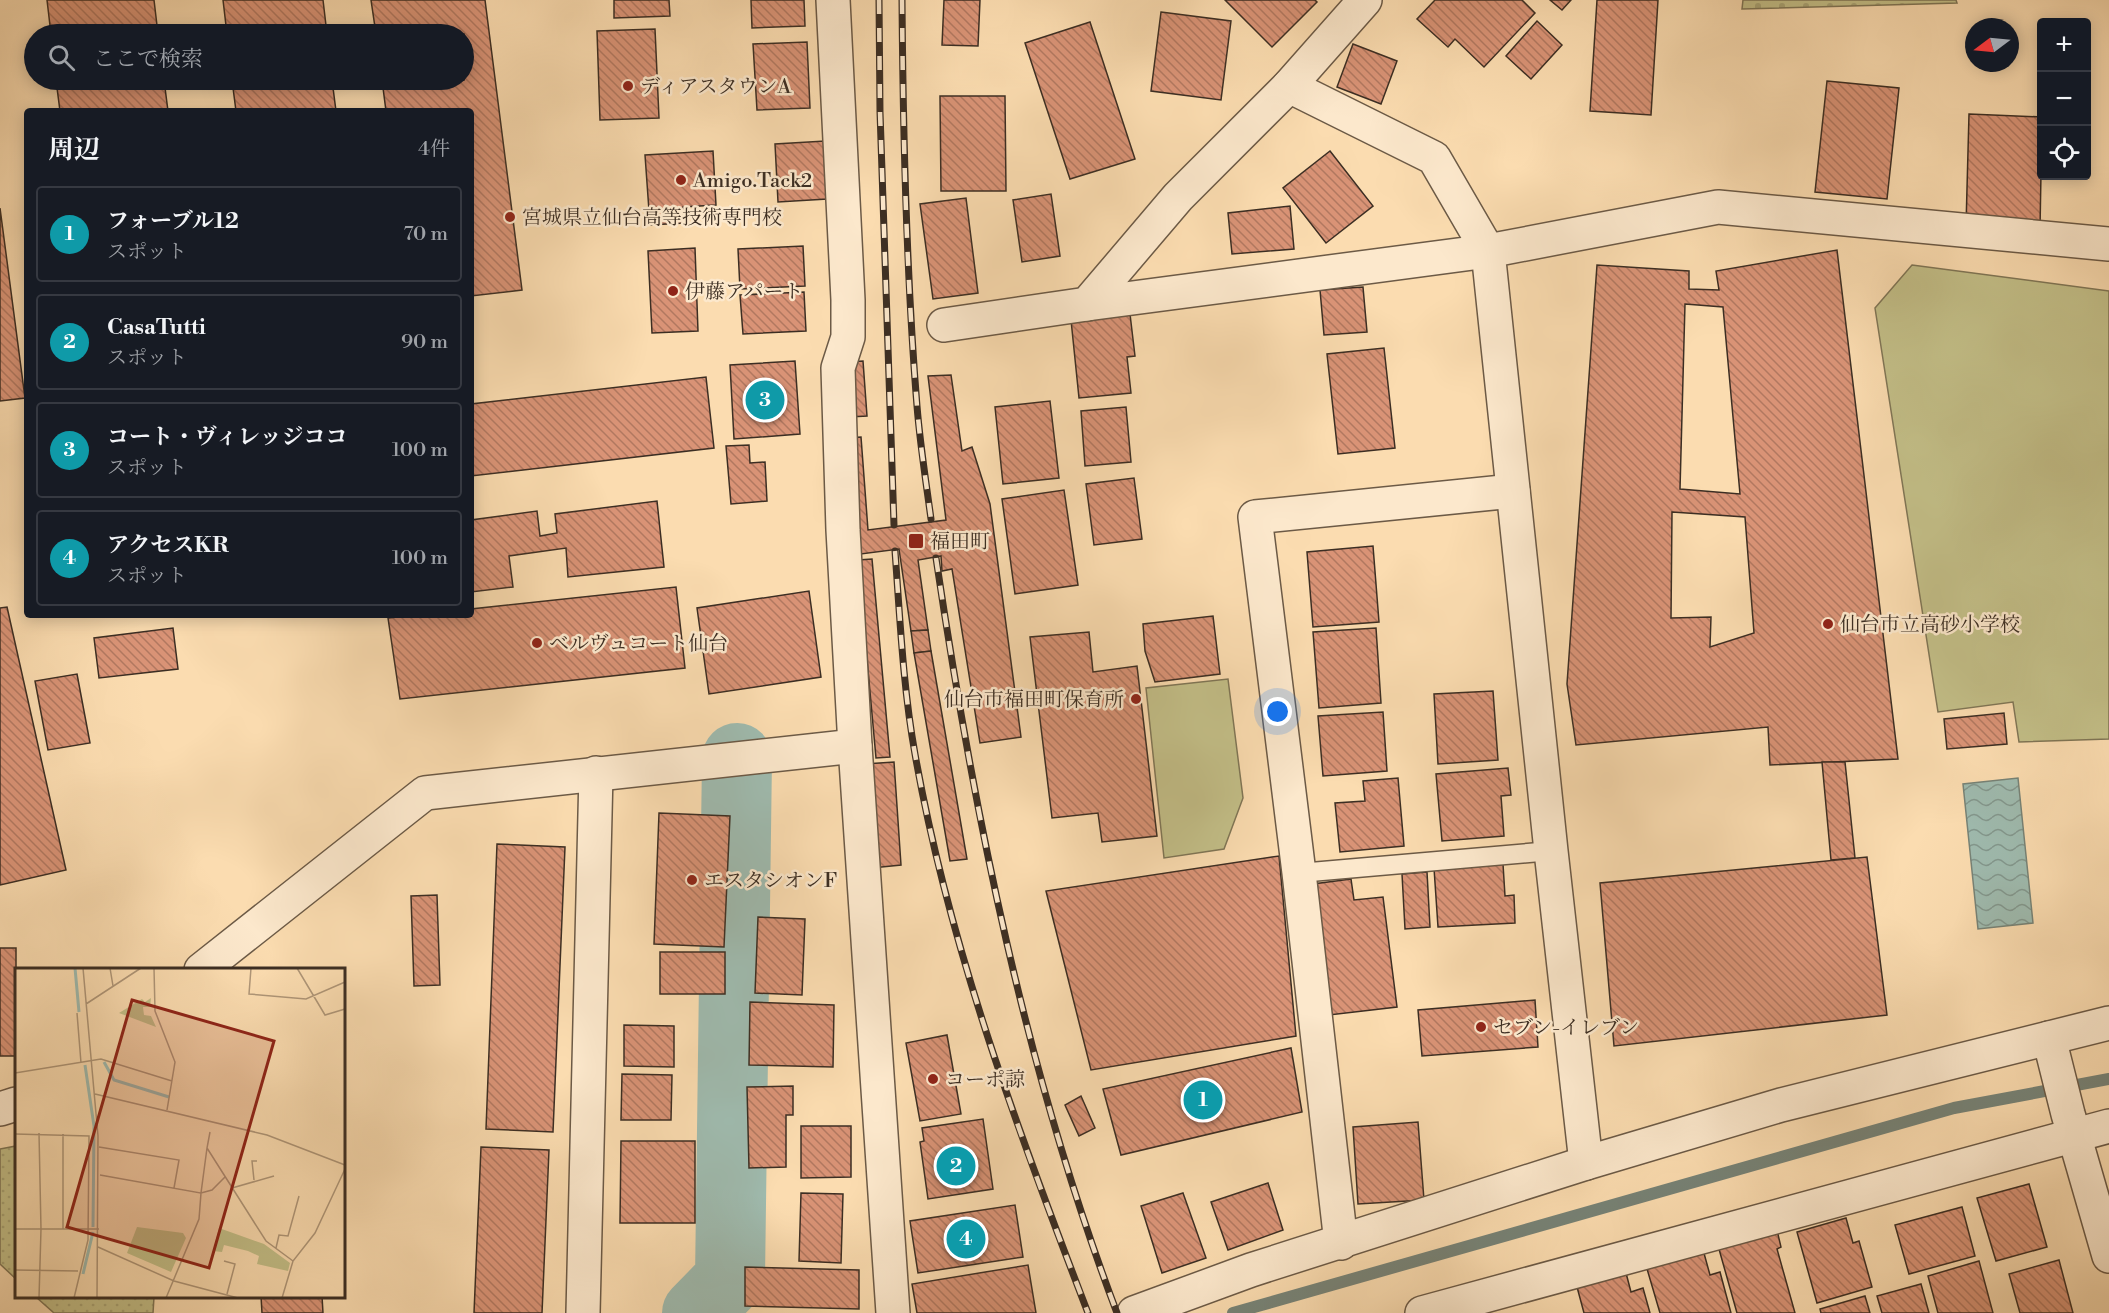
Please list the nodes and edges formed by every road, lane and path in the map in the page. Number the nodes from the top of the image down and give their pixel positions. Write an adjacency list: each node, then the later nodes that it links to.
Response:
1 (833, 0): 9 (street)
2 (1365, 0): 3 (street)
3 (1289, 86): 5 (street); 6 (street)
4 (2109, 244): 5 (street)
5 (1488, 251): 6 (street); 8 (street)
6 (1087, 304): 7 (street)
7 (944, 326)
8 (1513, 491): 11 (street); 12 (street)
9 (855, 746): 10 (street); 24 (street)
10 (596, 773): 13 (street); 23 (street)
11 (1551, 851): 12 (lane); 20 (street)
12 (1299, 873): 21 (street)
13 (202, 968)
14 (2109, 1023): 15 (street)
15 (2052, 1050): 18 (street); 20 (street)
16 (15, 1104): 17 (street)
17 (0, 1109)
18 (2071, 1125): 19 (street); 22 (street); 26 (street)
19 (2109, 1126)
20 (1586, 1163): 21 (street)
21 (1341, 1243): 25 (street)
22 (2109, 1256)
23 (583, 1313)
24 (893, 1313)
25 (1134, 1313)
26 (1422, 1313)

